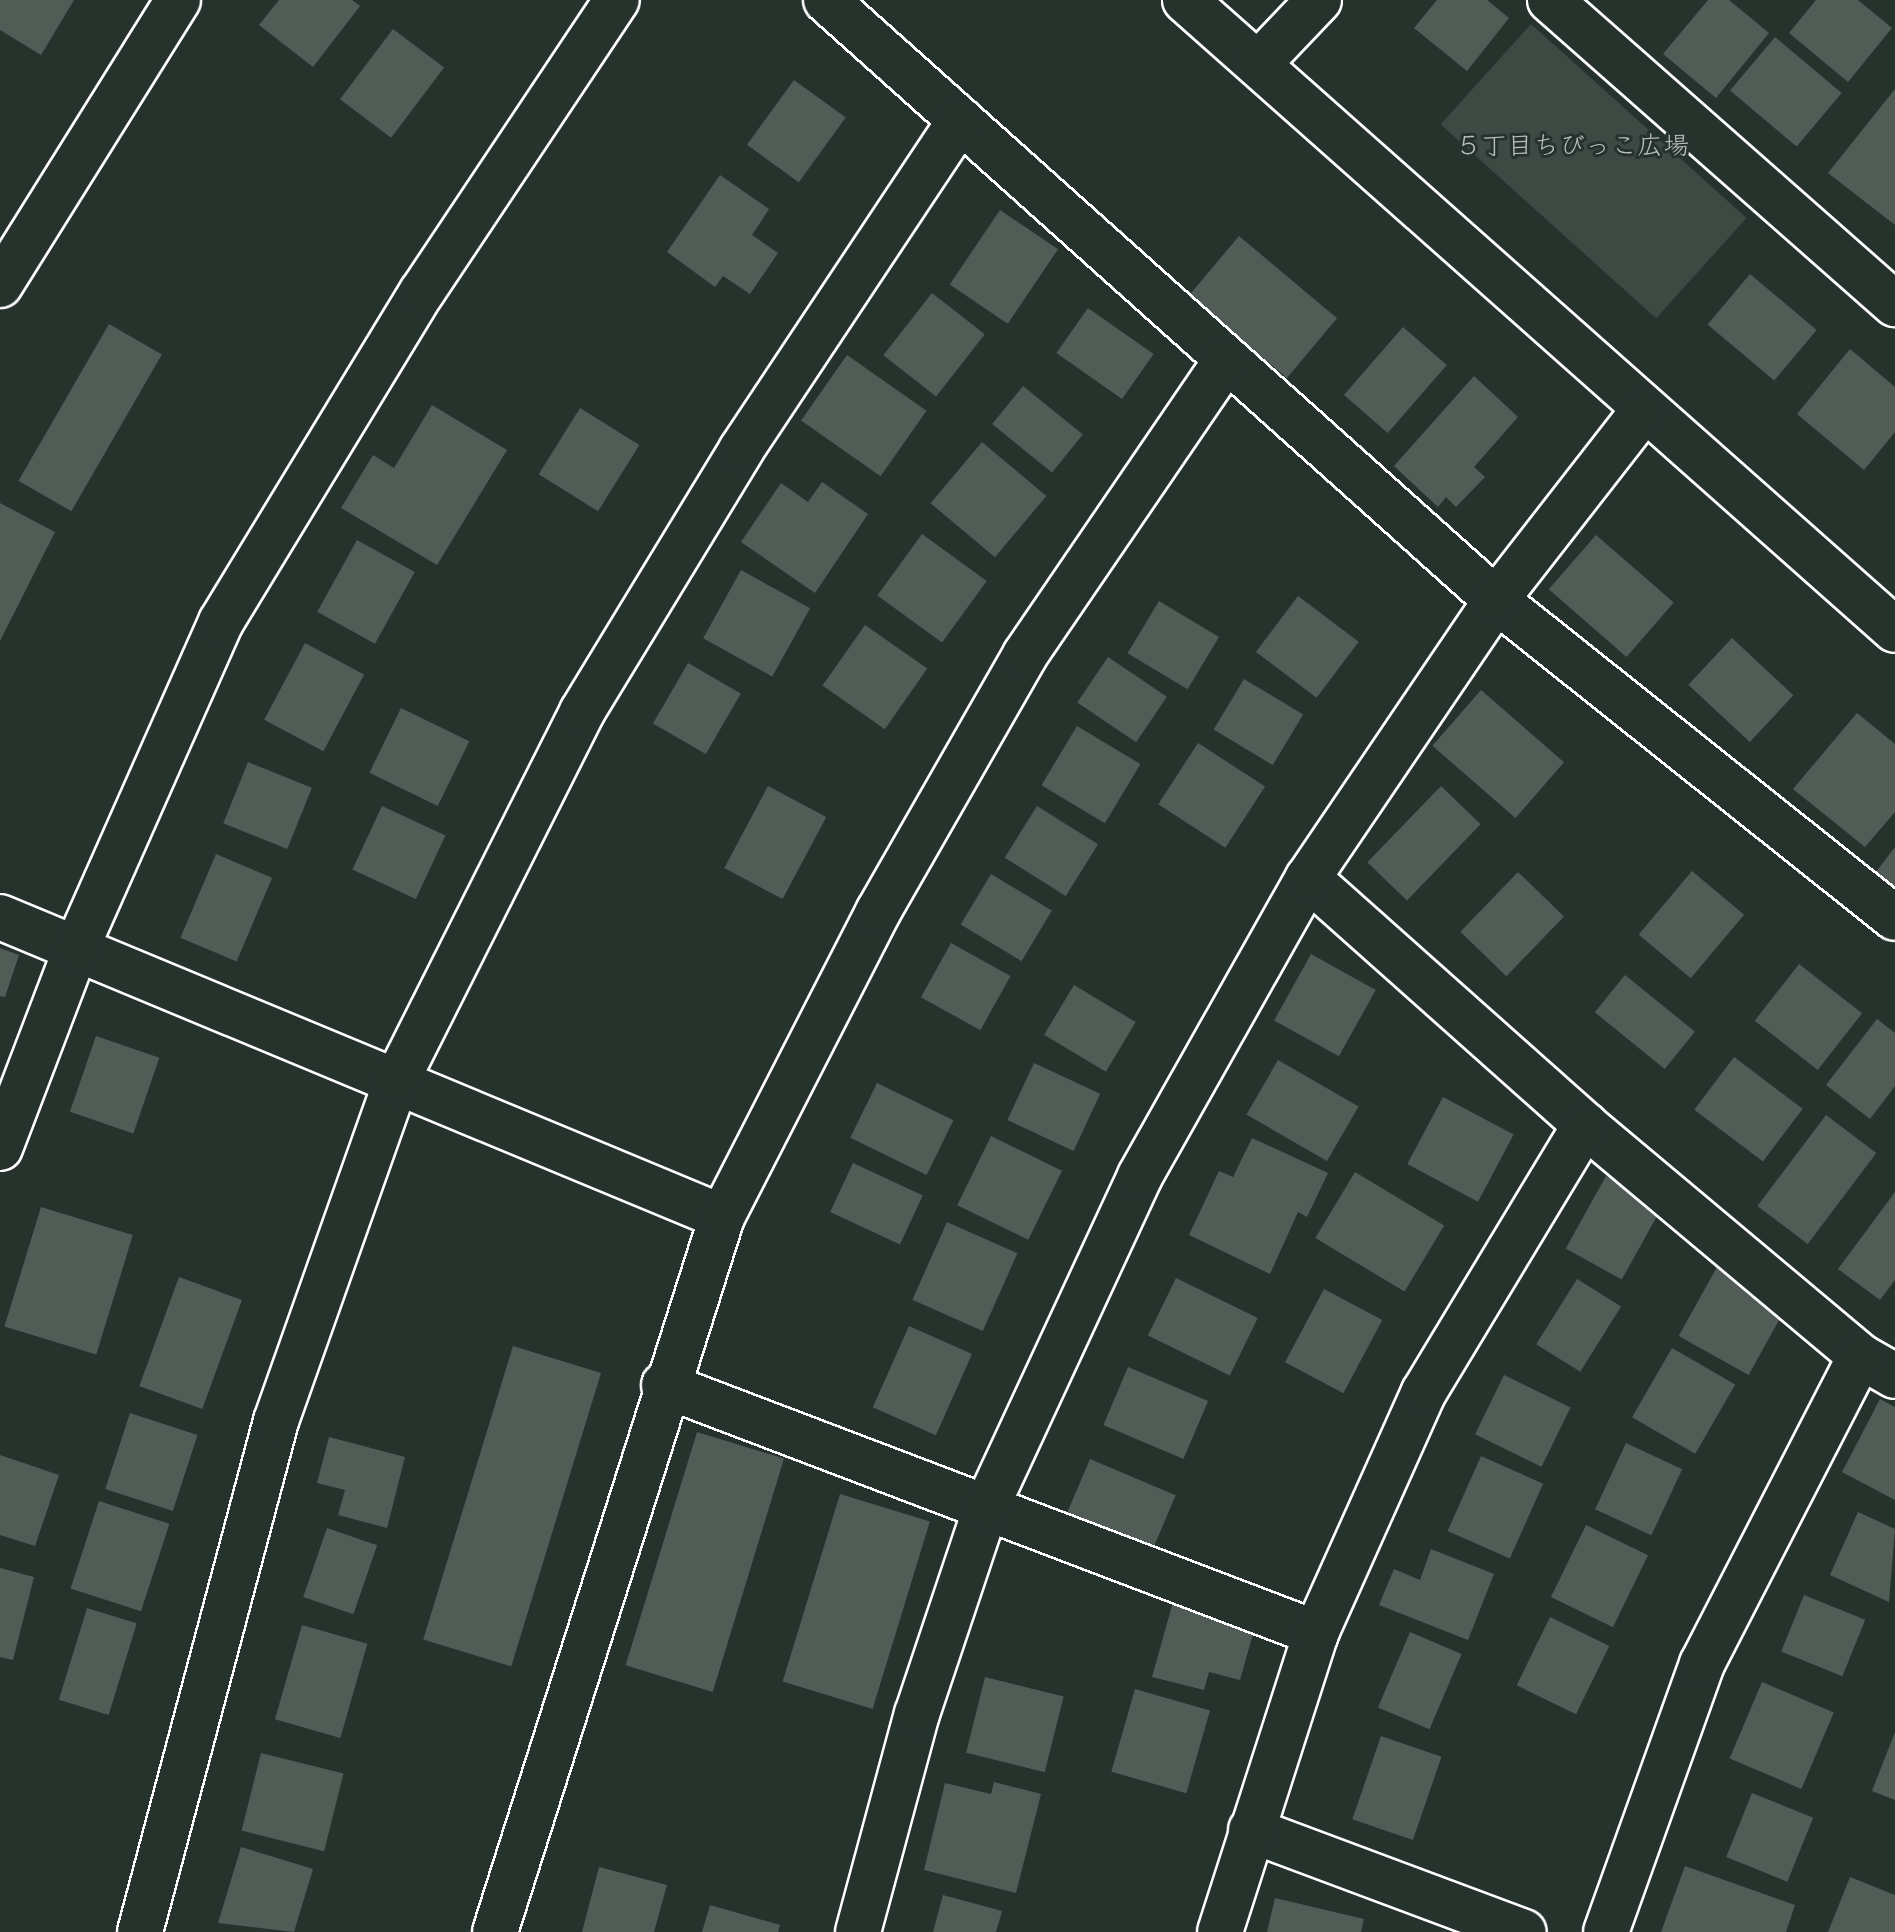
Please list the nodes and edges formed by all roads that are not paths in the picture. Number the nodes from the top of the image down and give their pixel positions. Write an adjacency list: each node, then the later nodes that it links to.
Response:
1 (178, 0): 9 (street)
2 (617, 0): 18 (street)
3 (826, 0): 8 (street)
4 (1185, 0): 7 (street)
5 (1319, 0): 7 (street)
6 (1550, 0): 10 (street)
7 (1259, 63): 12 (street)
8 (960, 120): 11 (street); 19 (street)
9 (0, 285)
10 (1895, 304)
11 (1227, 359): 13 (street); 22 (street)
12 (1643, 411): 13 (street); 14 (street)
13 (1496, 600): 15 (street); 17 (street)
14 (1895, 630)
15 (1308, 878): 20 (street); 25 (street)
16 (0, 917): 18 (street)
17 (1895, 918)
18 (76, 949): 19 (street); 21 (street)
19 (396, 1082): 22 (street); 28 (street)
20 (1585, 1125): 23 (street); 26 (street)
21 (0, 1148)
22 (722, 1217): 24 (street)
23 (1878, 1366): 33 (street)
24 (664, 1385): 25 (street); 29 (street)
25 (986, 1508): 26 (street); 30 (street)
26 (1316, 1633): 27 (street)
27 (1251, 1830): 31 (street); 32 (street)
28 (140, 1932)
29 (495, 1932)
30 (858, 1932)
31 (1220, 1932)
32 (1524, 1932)
33 (1606, 1932)

